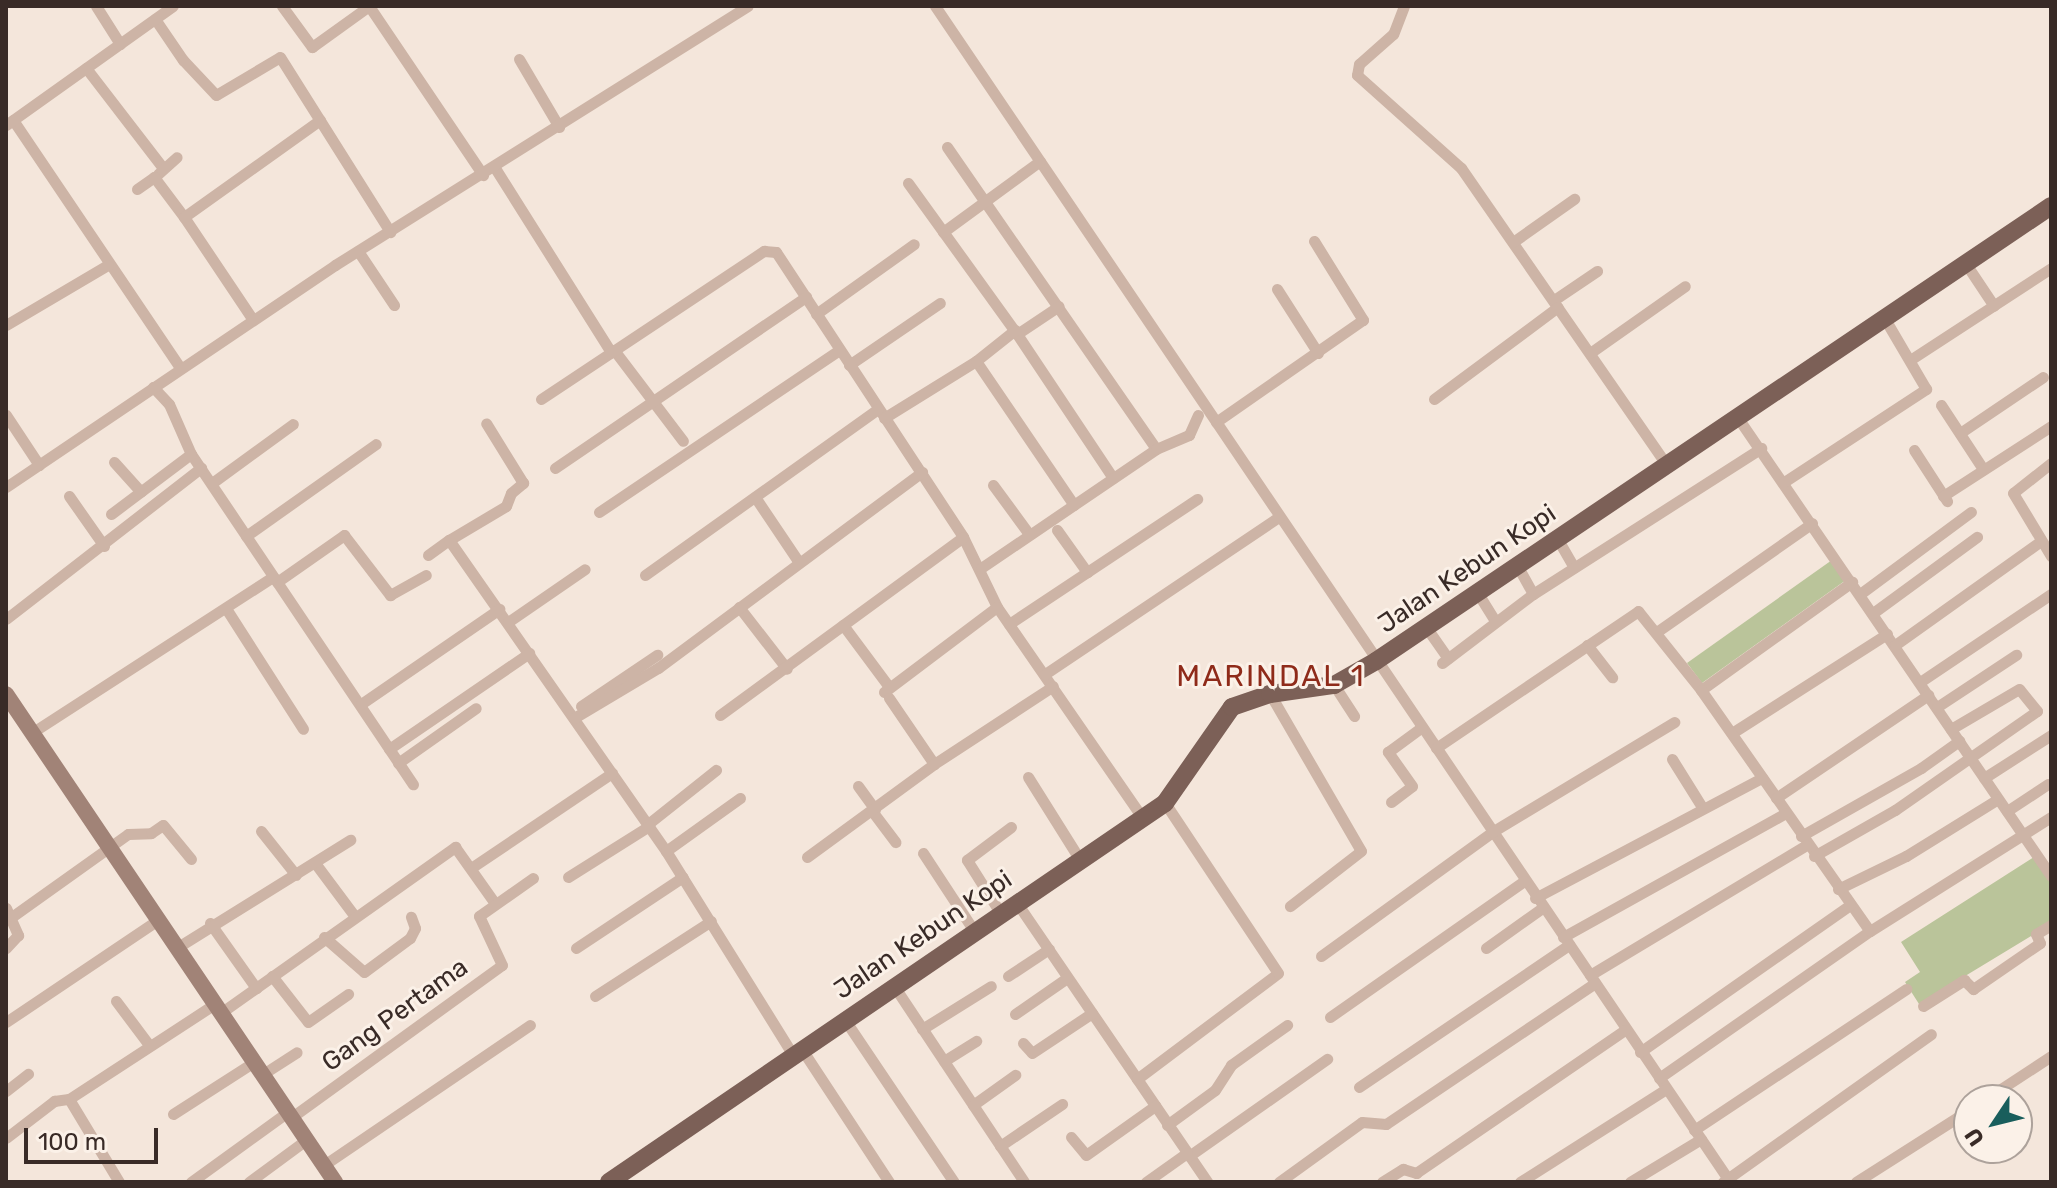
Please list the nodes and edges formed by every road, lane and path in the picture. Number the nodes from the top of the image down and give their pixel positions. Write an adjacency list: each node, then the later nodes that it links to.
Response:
1 (96, 6): 9 (street)
2 (173, 6): 8 (street)
3 (282, 6): 4 (street)
4 (369, 6): 20 (street)
5 (748, 6): 14 (street)
6 (935, 6): 17 (street)
7 (1404, 6): 30 (street)
8 (155, 19): 9 (street); 12 (street)
9 (120, 44): 11 (street)
10 (519, 59): 14 (street)
11 (86, 68): 13 (street); 19 (street)
12 (320, 120): 26 (street); 27 (street)
13 (10, 123): 34 (street)
14 (559, 127): 18 (street)
15 (947, 147): 24 (street)
16 (177, 157): 19 (street)
17 (1040, 161): 24 (street); 68 (street)
18 (495, 168): 20 (street); 51 (street)
19 (159, 172): 22 (street); 26 (street)
20 (483, 175): 27 (street)
21 (908, 183): 28 (street)
22 (137, 189)
23 (1574, 199): 30 (street)
24 (984, 201): 28 (street); 43 (street)
25 (2050, 210): 33 (main road, Jalan Kebun Kopi)
26 (184, 217): 47 (street)
27 (390, 232): 32 (street)
28 (943, 232): 49 (street)
29 (1314, 241): 52 (street)
30 (1513, 242): 41 (street)
31 (914, 244): 45 (street)
32 (358, 251): 42 (street); 47 (street)
33 (1966, 264): 44 (street); 46 (main road, Jalan Kebun Kopi)
34 (108, 265): 48 (street); 57 (street)
35 (2051, 268): 44 (street)
36 (1597, 271): 41 (street)
37 (1685, 286): 53 (street)
38 (1277, 289): 52 (street)
39 (806, 297): 45 (street); 51 (street); 62 (street)
40 (940, 303): 56 (street)
41 (1556, 303): 53 (street); 61 (street)
42 (394, 305)
43 (1059, 306): 49 (street); 76 (street)
44 (1994, 306): 54 (street)
45 (816, 314): 50 (street)
46 (1885, 319): 54 (street); 67 (main road, Jalan Kebun Kopi)
47 (253, 320): 57 (street)
48 (6, 325)
49 (1016, 332): 55 (street); 87 (street)
50 (839, 350): 56 (street); 97 (street)
51 (612, 351): 60 (street); 62 (street)
52 (1318, 353): 68 (street)
53 (1590, 353): 82 (street)
54 (1910, 360): 88 (street)
55 (976, 361): 64 (street); 96 (street)
56 (849, 365): 64 (street)
57 (180, 368): 59 (street)
58 (2043, 377): 72 (street)
59 (153, 387): 78 (street); 81 (street)
60 (541, 399)
61 (1434, 399)
62 (654, 404): 73 (street); 84 (street)
63 (1941, 405): 72 (street)
64 (881, 413): 86 (street); 94 (street)
65 (6, 415): 81 (street)
66 (1198, 415): 76 (street)
67 (1738, 418): 75 (street); 82 (main road, Jalan Kebun Kopi)
68 (1216, 422): 100 (street)
69 (486, 423): 108 (street)
70 (293, 424): 89 (street)
71 (2051, 426): 85 (street)
72 (1960, 433): 85 (street)
73 (683, 441)
74 (376, 444): 104 (street)
75 (1761, 448): 88 (street); 115 (street)
76 (1156, 449): 87 (street)
77 (1914, 450): 85 (street)
78 (191, 454): 83 (street); 92 (street)
79 (114, 462): 92 (street)
80 (2051, 463): 110 (street)
81 (39, 465): 91 (street)
82 (1667, 466): 107 (main road, Jalan Kebun Kopi)
83 (201, 468): 89 (street); 109 (street)
84 (555, 468)
85 (1983, 469)
86 (922, 472): 105 (street); 112 (street)
87 (1113, 478): 96 (street)
88 (1784, 482): 101 (street)
89 (212, 483): 104 (street)
90 (993, 485): 103 (street)
91 (6, 487)
92 (141, 492): 99 (street)
93 (69, 496): 109 (street)
94 (755, 497): 112 (street); 119 (street)
95 (1197, 499): 117 (street)
96 (1074, 505): 103 (street)
97 (599, 512)
98 (1971, 512): 124 (street)
99 (111, 514)
100 (1279, 517): 144 (street); 146 (street)
101 (1812, 523): 121 (street); 137 (street)
102 (1057, 530): 117 (street)
103 (1029, 534): 114 (street)
104 (246, 536): 120 (street)
105 (963, 537): 114 (street); 135 (street)
106 (1977, 537): 130 (street)
107 (1557, 538): 113 (main road, Jalan Kebun Kopi); 115 (street)
108 (449, 540): 111 (street); 128 (street)
109 (104, 546): 131 (street)
110 (2047, 547): 140 (street)
111 (428, 555)
112 (798, 561): 126 (street)
113 (1517, 565): 122 (main road, Jalan Kebun Kopi); 123 (street)
114 (981, 568): 127 (street)
115 (1574, 568): 123 (street)
116 (585, 569): 133 (street)
117 (1087, 572): 134 (street)
118 (426, 575): 120 (street)
119 (645, 575)
120 (275, 580): 129 (street); 156 (street)
121 (1852, 582): 124 (street); 151 (street)
122 (1477, 592): 132 (street); 136 (main road, Jalan Kebun Kopi)
123 (1533, 594): 132 (street)
124 (1860, 594): 130 (street)
125 (2051, 594): 148 (street)
126 (739, 607): 145 (street); 159 (street)
127 (997, 607): 134 (street); 152 (street)
128 (499, 609): 133 (street); 156 (street)
129 (227, 610): 164 (street); 166 (street)
130 (1873, 613): 138 (street)
131 (6, 619)
132 (1495, 621): 136 (street)
133 (508, 622): 141 (street)
134 (1009, 624): 146 (street)
135 (843, 625): 145 (street); 152 (street)
136 (1426, 627): 144 (main road, Jalan Kebun Kopi)
137 (1658, 631): 139 (street); 151 (street)
138 (1887, 634): 140 (street); 167 (street)
139 (1587, 645): 147 (street); 170 (street)
140 (1895, 645): 148 (street)
141 (529, 653): 159 (street); 171 (street)
142 (657, 655): 159 (street)
143 (2016, 655): 157 (street)
144 (1376, 661): 149 (main road, Jalan Kebun Kopi); 163 (street)
145 (787, 669): 160 (street)
146 (1045, 674): 150 (street)
147 (1612, 677)
148 (1920, 682): 155 (street)
149 (1334, 685): 154 (main road, Jalan Kebun Kopi); 161 (street)
150 (1053, 686): 175 (street); 193 (street)
151 (1701, 690): 167 (street)
152 (888, 693): 175 (street)
153 (6, 694): 166 (street)
154 (1270, 694): 188 (main road, Jalan Kebun Kopi); 223 (street)
155 (1928, 695): 157 (street); 185 (street)
156 (361, 704): 171 (street)
157 (1937, 707): 165 (street)
158 (476, 708): 174 (street)
159 (572, 715): 177 (street)
160 (720, 715)
161 (1354, 716)
162 (1674, 722): 198 (street)
163 (1422, 727): 170 (street); 187 (street)
164 (303, 729)
165 (1951, 729): 169 (street); 172 (street)
166 (33, 732): 203 (street)
167 (1732, 733): 179 (street)
168 (2051, 735): 180 (street)
169 (1959, 741): 172 (street); 201 (street)
170 (1436, 748): 198 (street)
171 (389, 749): 174 (street)
172 (1969, 755): 180 (street); 206 (street)
173 (1672, 759): 189 (street)
174 (398, 763): 181 (street)
175 (934, 764): 190 (street)
176 (716, 770): 195 (street)
177 (612, 773): 195 (street); 211 (street)
178 (1028, 777): 209 (street)
179 (1762, 778): 185 (street); 189 (street)
180 (1984, 778): 186 (street)
181 (413, 784)
182 (2048, 784): 191 (street)
183 (858, 786): 190 (street)
184 (740, 798): 204 (street)
185 (1776, 798): 192 (street)
186 (1998, 799): 191 (street); 218 (street)
187 (1391, 802)
188 (1165, 803): 193 (main road, Jalan Kebun Kopi); 277 (street)
189 (1702, 807): 221 (street)
190 (873, 810): 202 (street); 207 (street)
191 (2007, 811): 199 (street)
192 (1786, 813): 201 (street); 235 (street)
193 (1142, 817): 209 (main road, Jalan Kebun Kopi)
194 (2051, 817): 199 (street)
195 (648, 825): 204 (street); 214 (street)
196 (1011, 827): 225 (street)
197 (261, 831): 212 (street)
198 (1492, 832): 217 (street); 241 (street)
199 (2023, 834): 213 (street); 233 (street)
200 (350, 840): 210 (street)
201 (1804, 841): 206 (street); 245 (street)
202 (895, 842)
203 (110, 849): 208 (street); 226 (street); 228 (street)
204 (666, 851): 215 (street)
205 (923, 853): 232 (street)
206 (1814, 856): 218 (street)
207 (807, 857)
208 (191, 859)
209 (1080, 860): 220 (main road, Jalan Kebun Kopi)
210 (315, 863): 212 (street); 224 (street)
211 (471, 868): 219 (street); 224 (street)
212 (296, 875): 230 (street)
213 (2051, 876)
214 (568, 877)
215 (683, 877): 229 (street); 238 (street)
216 (533, 878): 219 (street)
217 (1524, 881): 221 (street); 257 (street)
218 (1838, 889): 222 (street)
219 (494, 902): 287 (street, Gang Pertama)
220 (1017, 903): 225 (main road, Jalan Kebun Kopi); 240 (street)
221 (1538, 903): 235 (street); 239 (street)
222 (1850, 905): 233 (street); 269 (street)
223 (1290, 906)
224 (353, 914): 234 (street)
225 (1001, 914): 232 (main road, Jalan Kebun Kopi)
226 (9, 917): 237 (street)
227 (411, 917): 234 (street)
228 (159, 919): 236 (street); 259 (street)
229 (711, 921): 251 (street); 270 (street)
230 (210, 923): 236 (street); 248 (street)
231 (2051, 925): 253 (street)
232 (974, 931): 246 (main road, Jalan Kebun Kopi)
233 (1870, 931): 278 (street)
234 (324, 937): 242 (street)
235 (1566, 941): 245 (street); 280 (street)
236 (178, 947): 254 (street)
237 (6, 948)
238 (576, 948)
239 (1486, 948)
240 (1049, 949): 243 (street); 244 (street)
241 (1321, 956)
242 (272, 976): 248 (street); 250 (street)
243 (1008, 976)
244 (1067, 978): 255 (street); 256 (street)
245 (1592, 979): 263 (street); 308 (street)
246 (894, 986): 258 (main road, Jalan Kebun Kopi); 262 (street)
247 (991, 986): 262 (street)
248 (256, 988): 254 (street)
249 (1906, 989): 290 (street)
250 (348, 994)
251 (595, 996)
252 (116, 1001): 267 (street)
253 (1923, 1006)
254 (218, 1008): 267 (street); 274 (street)
255 (1092, 1013): 266 (street); 277 (street)
256 (1015, 1014)
257 (1330, 1017)
258 (845, 1020): 270 (main road, Jalan Kebun Kopi); 304 (street)
259 (6, 1022)
260 (530, 1025): 296 (street)
261 (1287, 1025): 289 (street)
262 (922, 1029): 273 (street)
263 (1625, 1030): 269 (street); 309 (street)
264 (1931, 1034): 297 (street)
265 (976, 1041): 273 (street)
266 (1023, 1043)
267 (149, 1045): 282 (street)
268 (297, 1052): 274 (street)
269 (1640, 1052): 278 (street)
270 (798, 1054): 302 (main road, Jalan Kebun Kopi); 303 (street)
271 (2051, 1056): 279 (street)
272 (1327, 1059): 295 (street)
273 (944, 1061): 284 (street)
274 (258, 1068): 286 (street); 287 (street)
275 (28, 1074): 281 (street)
276 (1015, 1075): 284 (street)
277 (1137, 1079): 285 (street)
278 (1662, 1083): 290 (street); 310 (street)
279 (2008, 1084)
280 (1359, 1087)
281 (6, 1091)
282 (69, 1099): 292 (street); 298 (street)
283 (1062, 1104): 294 (street)
284 (973, 1105): 294 (street)
285 (1155, 1106): 289 (street); 291 (street)
286 (173, 1114)
287 (290, 1114): 293 (street); 299 (street)
288 (1953, 1120): 312 (street)
289 (1167, 1125): 295 (street)
290 (1697, 1135): 297 (street); 311 (street)
291 (1071, 1137)
292 (6, 1138)
293 (306, 1140): 296 (street); 300 (street)
294 (1000, 1146): 305 (street)
295 (1188, 1155): 306 (street); 307 (street)
296 (324, 1165): 301 (street)
297 (1727, 1181)
298 (119, 1182)
299 (191, 1182)
300 (249, 1182)
301 (335, 1182)
302 (609, 1182)
303 (889, 1182)
304 (954, 1182)
305 (1024, 1182)
306 (1146, 1182)
307 (1207, 1182)
308 (1279, 1182)
309 (1382, 1182)
310 (1520, 1182)
311 (1630, 1182)
312 (1856, 1182)

